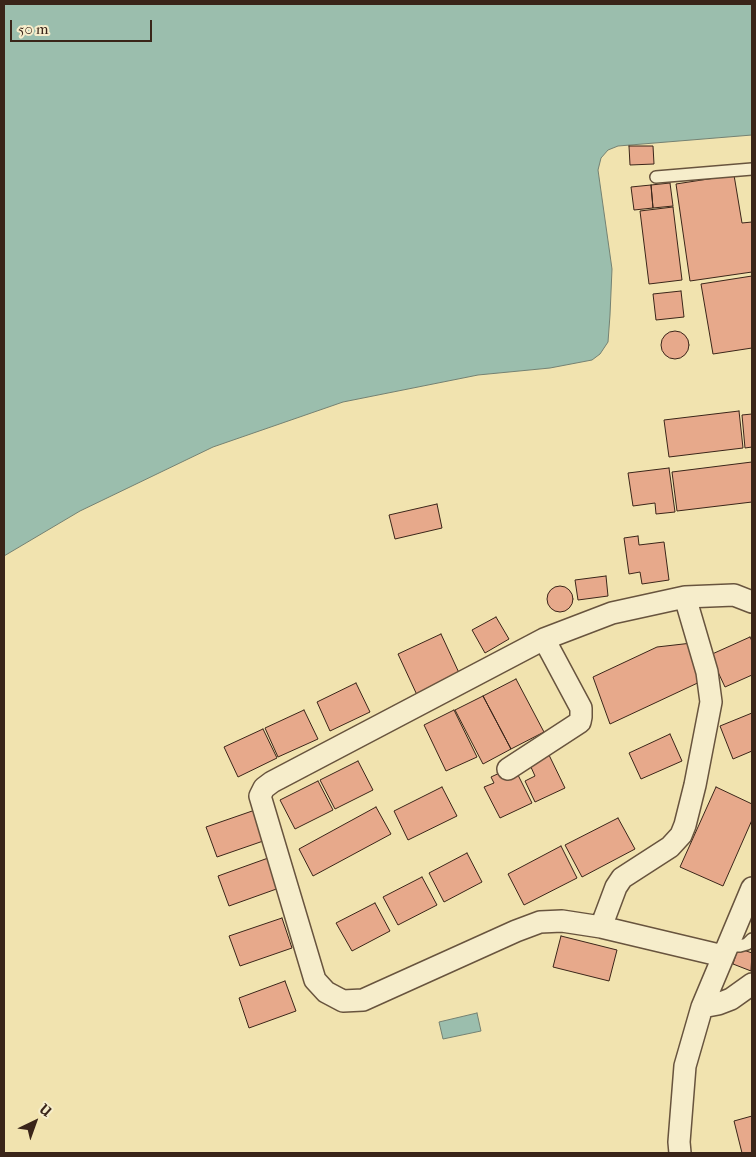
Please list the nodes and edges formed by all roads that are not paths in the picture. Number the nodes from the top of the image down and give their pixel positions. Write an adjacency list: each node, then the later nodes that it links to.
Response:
1 (752, 169): 2 (lane)
2 (656, 177)
3 (746, 596): 4 (street)
4 (685, 597): 5 (street); 8 (street)
5 (544, 639): 6 (street); 8 (street)
6 (508, 769)
7 (752, 888): 10 (street)
8 (601, 927): 10 (street)
9 (752, 939): 10 (lane)
10 (725, 951): 12 (street)
11 (752, 984): 12 (street)
12 (702, 1007): 13 (street)
13 (680, 1153)

